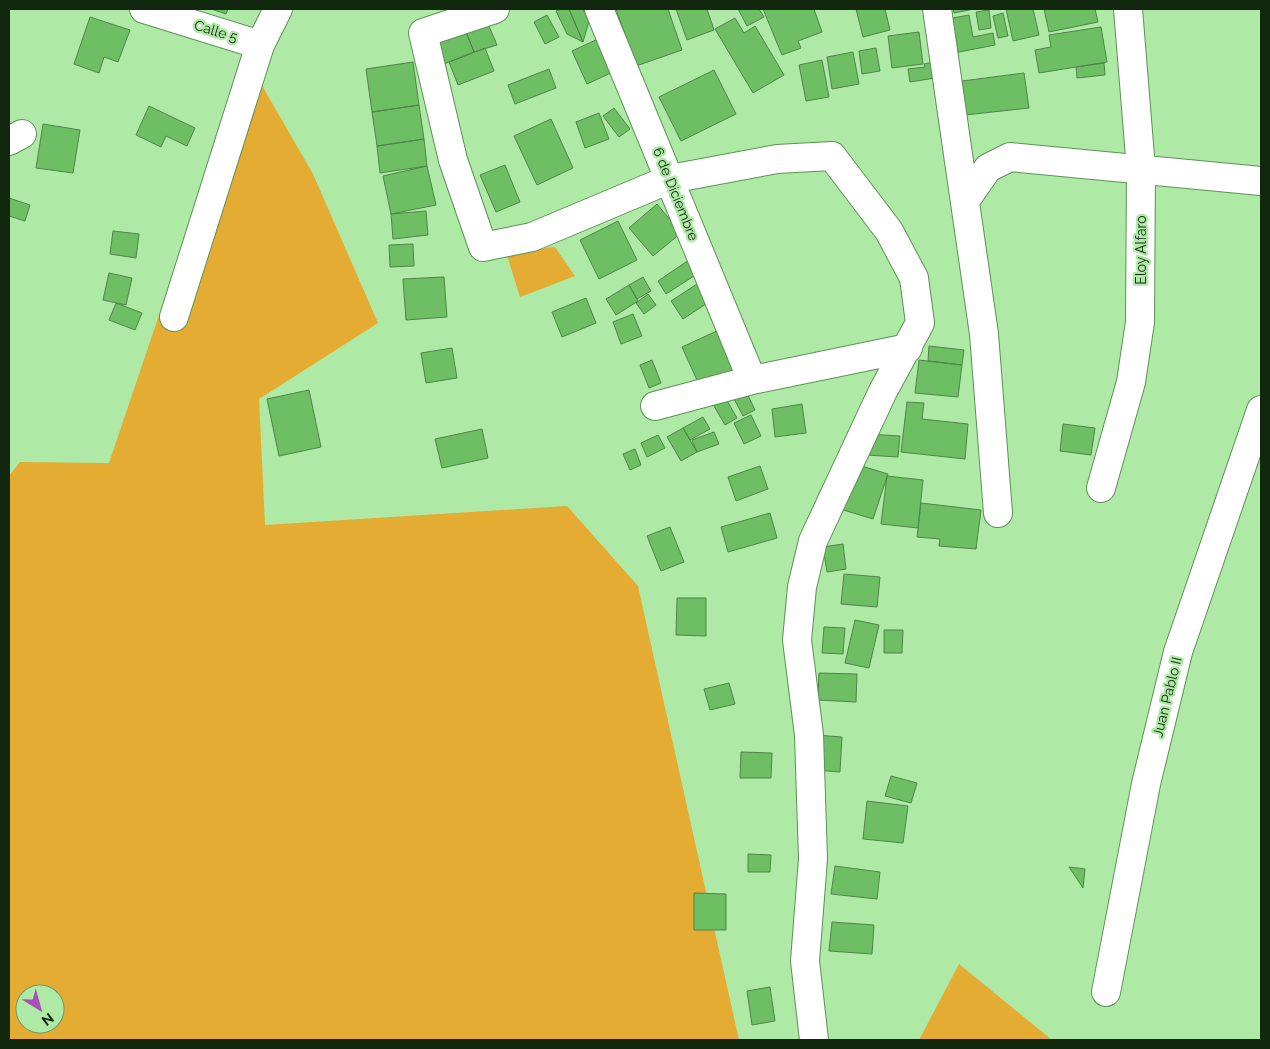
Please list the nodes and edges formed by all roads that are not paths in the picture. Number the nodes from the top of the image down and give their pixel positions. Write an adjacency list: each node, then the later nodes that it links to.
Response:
1 (144, 9): 7 (street, Calle 5)
2 (278, 9): 7 (street)
3 (495, 9): 9 (street)
4 (599, 9): 9 (street, 6 de Diciembre)
5 (937, 9): 11 (street)
6 (1128, 9): 8 (street, Eloy Alfaro)
7 (260, 45): 12 (street)
8 (1141, 169): 10 (street); 11 (street); 17 (street, Eloy Alfaro)
9 (670, 179): 13 (street); 14 (street, 6 de Diciembre)
10 (1261, 181)
11 (965, 201): 18 (street)
12 (174, 317)
13 (908, 348): 14 (street); 20 (street)
14 (752, 380): 15 (street)
15 (655, 406)
16 (1261, 410): 19 (street, Juan Pablo II)
17 (1101, 488)
18 (998, 513)
19 (1106, 992)
20 (814, 1040)

